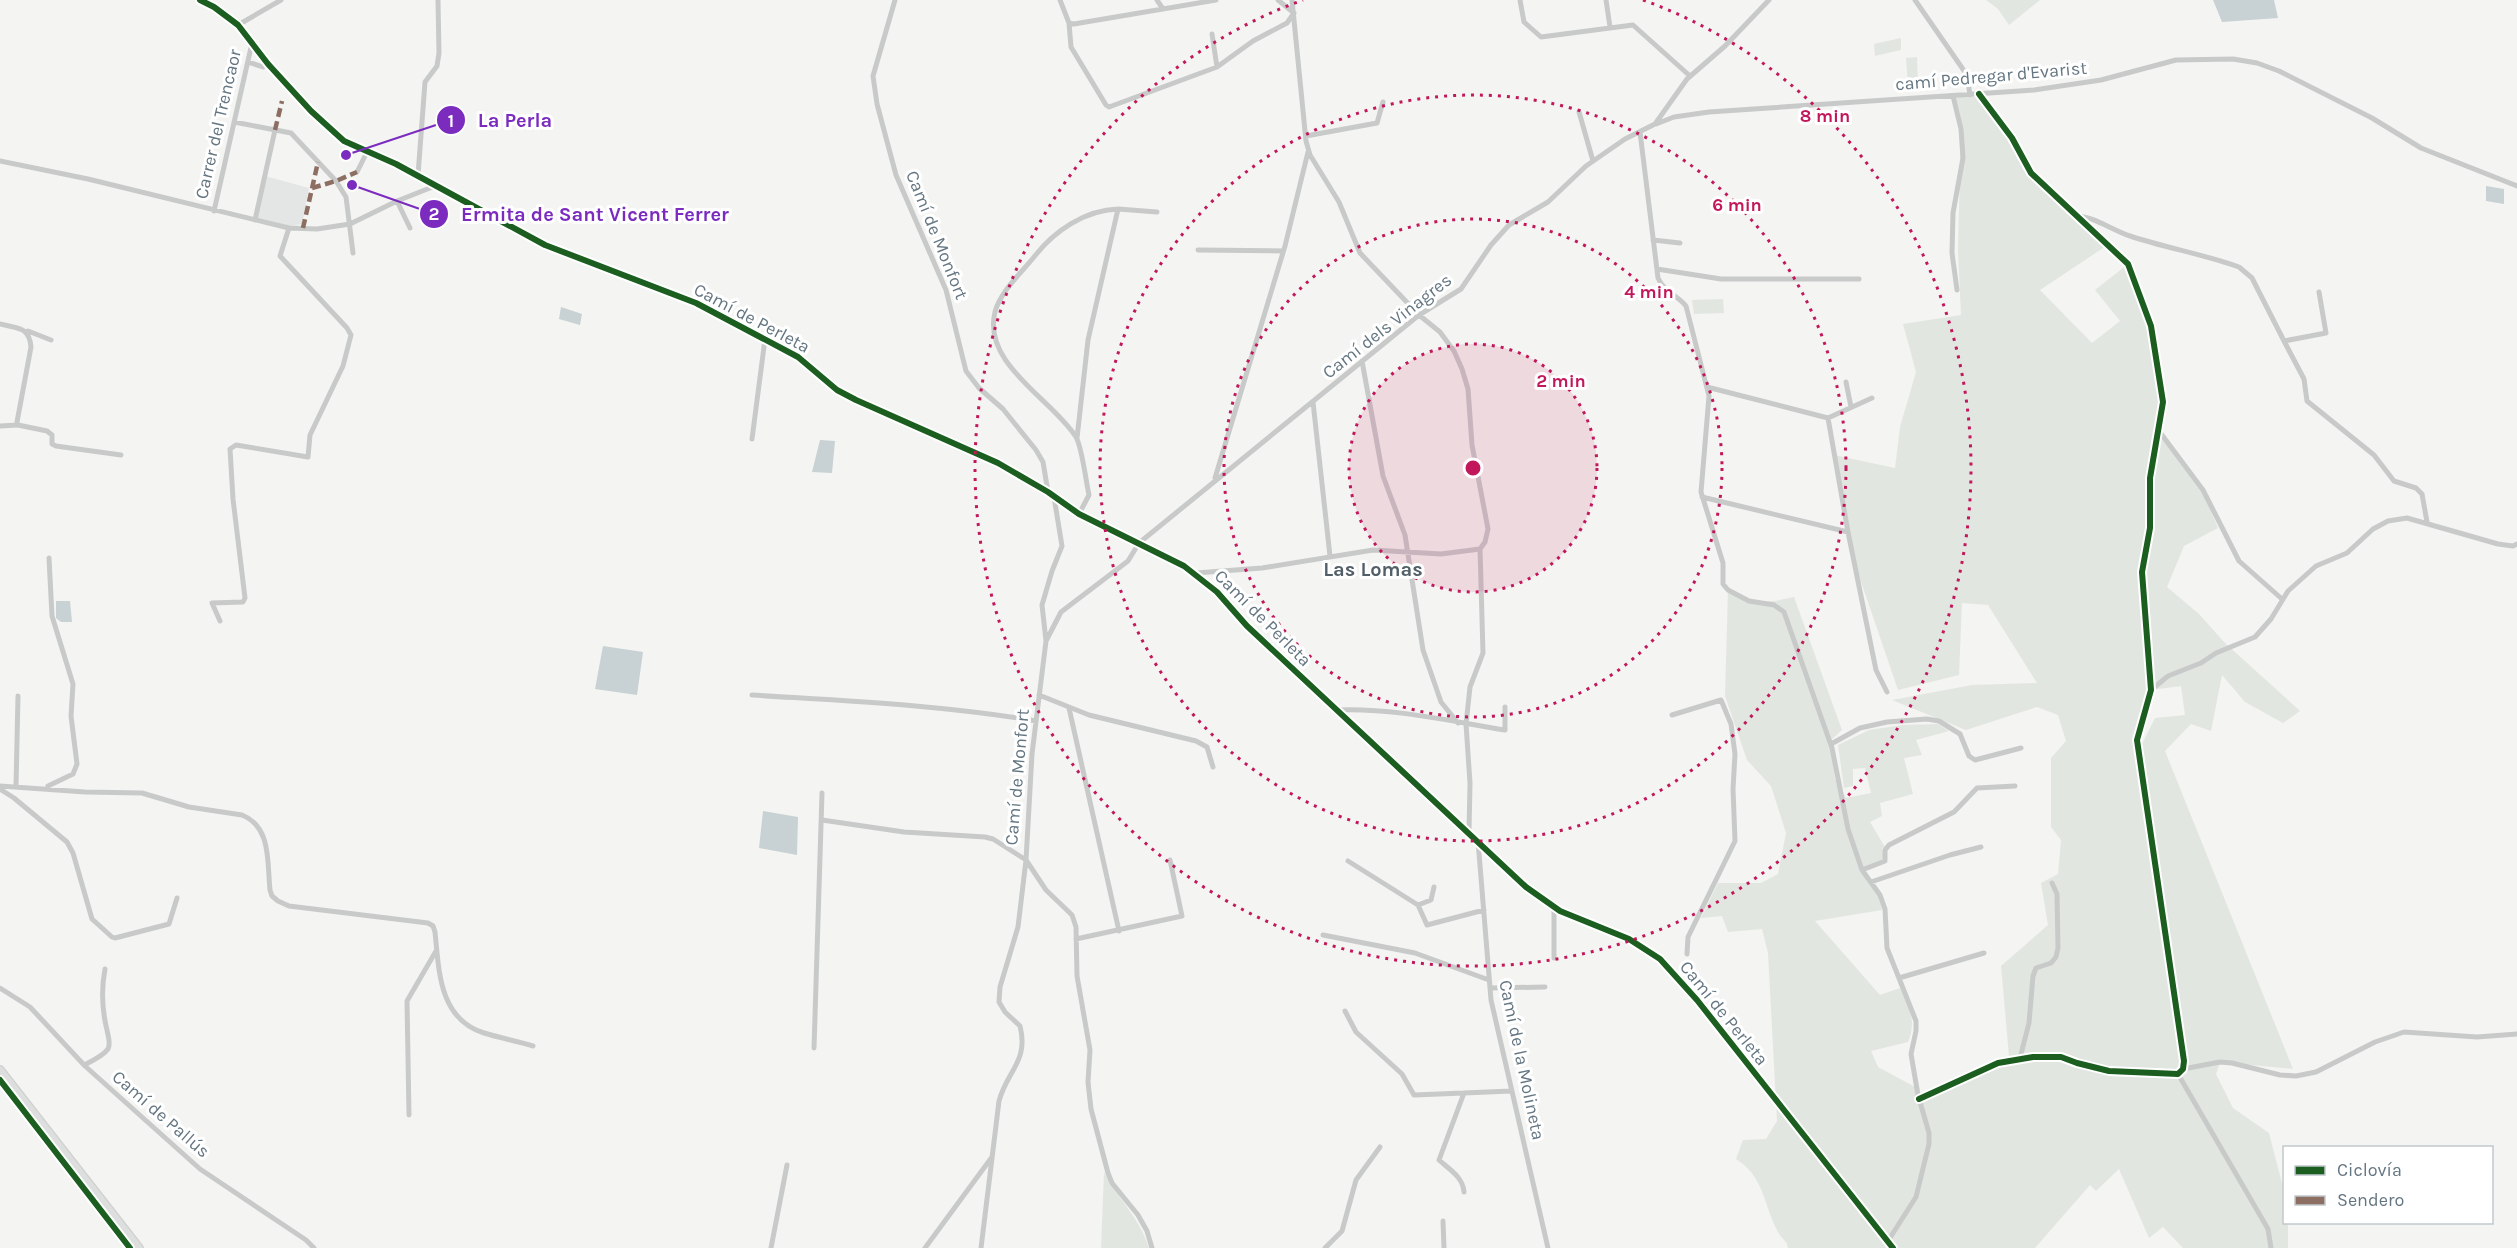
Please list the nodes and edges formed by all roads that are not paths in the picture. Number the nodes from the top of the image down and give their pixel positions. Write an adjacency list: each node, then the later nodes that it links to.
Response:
1 (200, 0): 17 (street)
2 (281, 0): 17 (street)
3 (438, 0): 40 (street)
4 (895, 0): 81 (street, Camí de Monfort)
5 (1060, 0): 16 (street)
6 (1157, 0): 14 (street)
7 (1216, 0): 14 (street)
8 (1278, 0): 15 (street)
9 (1292, 0): 15 (street)
10 (1520, 0): 18 (street)
11 (1606, 0): 18 (street)
12 (1769, 0): 24 (street, Camí dels Vinagres)
13 (1915, 0): 26 (street)
14 (1163, 9): 16 (street)
15 (1294, 12): 23 (street); 34 (street)
16 (1069, 23): 23 (street)
17 (238, 25): 20 (street, Camí de Perleta)
18 (1611, 27): 24 (street)
19 (1212, 34): 23 (street)
20 (252, 43): 21 (street, Carrer del Trencaor); 22 (street, Camí de Perleta)
21 (248, 62): 22 (street); 30 (street, Carrer del Trencaor)
22 (268, 64): 36 (street, Camí de Perleta)
23 (1217, 67)
24 (1690, 76): 31 (street, Camí dels Vinagres)
25 (1978, 94): 26 (street, camí Pedregar d'Evarist); 42 (street, camí Pedregar d'Evarist); 47 (street)
26 (1970, 95): 27 (street, camí Pedregar d'Evarist)
27 (1953, 96): 31 (street, camí Pedregar d'Evarist); 59 (street)
28 (1383, 102): 34 (street)
29 (1579, 112): 38 (street)
30 (234, 122): 32 (street); 45 (street, Carrer del Trencaor)
31 (1655, 124): 33 (street, Camí dels Vinagres)
32 (275, 130): 48 (street); 49 (street)
33 (1640, 132): 38 (street, Camí dels Vinagres); 52 (street)
34 (1306, 136): 35 (street)
35 (1308, 151): 55 (street); 61 (street)
36 (367, 152): 39 (street); 40 (street, Camí de Perleta)
37 (0, 161): 45 (street)
38 (1593, 161): 61 (street, Camí dels Vinagres)
39 (357, 172)
40 (418, 175): 41 (street, Camí de Perleta)
41 (435, 186): 43 (street); 64 (street, Camí de Perleta)
42 (2517, 186)
43 (397, 201): 49 (street); 51 (street)
44 (1118, 209): 46 (street); 77 (street); 77 (street)
45 (214, 211): 48 (street)
46 (1157, 212)
47 (2075, 216): 66 (street); 76 (street)
48 (255, 220): 50 (street)
49 (350, 224): 50 (street); 56 (street)
50 (289, 228): 94 (street)
51 (410, 228)
52 (1653, 240): 53 (street); 57 (street)
53 (1680, 243)
54 (1198, 250): 55 (street)
55 (1283, 251): 80 (street)
56 (353, 253)
57 (1657, 269): 58 (street); 69 (street)
58 (1859, 279)
59 (1957, 290)
60 (2319, 292): 66 (street)
61 (1419, 315): 67 (street, Camí dels Vinagres); 88 (street)
62 (0, 324): 63 (street)
63 (26, 331): 65 (street); 74 (street)
64 (765, 339): 78 (street); 81 (street, Camí de Perleta)
65 (51, 340)
66 (2284, 341): 84 (street)
67 (1362, 361): 71 (street, Camí dels Vinagres); 89 (street)
68 (1846, 382): 72 (street)
69 (1707, 387): 73 (street); 82 (street)
70 (1872, 398): 72 (street)
71 (1313, 402): 80 (street, Camí dels Vinagres); 90 (street)
72 (1851, 407): 73 (street)
73 (1828, 418): 85 (street)
74 (18, 425): 75 (street); 79 (street)
75 (0, 426)
76 (2159, 431): 93 (street); 96 (street)
77 (1077, 438): 83 (street)
78 (752, 439)
79 (121, 455)
80 (1215, 479): 86 (street, Camí dels Vinagres)
81 (1051, 494): 83 (street, Camí de Perleta); 95 (street, Camí de Monfort)
82 (1702, 497): 85 (street); 108 (street)
83 (1078, 514): 86 (street, Camí de Perleta)
84 (2427, 522): 87 (street); 93 (street)
85 (1848, 532): 97 (street)
86 (1139, 543): 92 (street, Camí de Perleta); 95 (street, Camí dels Vinagres)
87 (2517, 544)
88 (1480, 549): 89 (street); 107 (street)
89 (1407, 552): 90 (street); 106 (street)
90 (1330, 556): 92 (street)
91 (49, 558): 114 (street)
92 (1195, 573): 103 (street, Camí de Perleta)
93 (2282, 599): 96 (street)
94 (220, 621)
95 (1046, 640): 99 (street, Camí de Monfort)
96 (2151, 690): 150 (street)
97 (1887, 692)
98 (752, 695): 105 (street)
99 (1039, 695): 102 (street); 105 (street, Camí de Monfort)
100 (18, 696): 112 (street)
101 (1505, 707): 107 (street)
102 (1069, 708): 110 (street); 131 (street)
103 (1338, 710): 106 (street); 117 (street, Camí de Perleta)
104 (1672, 715): 136 (street)
105 (1036, 721): 120 (street, Camí de Monfort)
106 (1458, 723): 107 (street)
107 (1466, 724): 117 (street)
108 (1831, 744): 109 (street); 123 (street)
109 (2021, 748)
110 (1213, 767)
111 (2015, 786): 123 (street)
112 (16, 787): 113 (street); 114 (street)
113 (0, 788): 127 (street)
114 (43, 788): 134 (street)
115 (822, 793): 116 (street)
116 (822, 820): 120 (street); 147 (street)
117 (1469, 832): 118 (street, Camí de Perleta)
118 (1478, 841): 129 (street, Camí de Perleta); 130 (street, Camí de la Molineta)
119 (1981, 847): 124 (street)
120 (1026, 860): 133 (street, Camí de Monfort); 159 (street)
121 (1170, 861): 131 (street)
122 (1348, 861): 128 (street)
123 (1862, 870): 124 (street)
124 (1871, 882): 139 (street)
125 (2052, 884): 148 (street)
126 (1434, 887): 128 (street)
127 (177, 898)
128 (1418, 905): 130 (street)
129 (1554, 908): 137 (street); 163 (street, Camí de Perleta)
130 (1484, 910): 140 (street, Camí de la Molineta)
131 (1119, 931): 133 (street)
132 (1323, 935): 140 (street)
133 (1076, 939): 170 (street, Camí de Monfort)
134 (436, 949): 146 (street); 157 (street)
135 (1984, 953): 139 (street)
136 (1687, 954)
137 (1554, 958)
138 (105, 969): 149 (street)
139 (1899, 978): 156 (street)
140 (1489, 980): 143 (street, Camí de la Molineta)
141 (1545, 987): 143 (street)
142 (0, 988): 149 (street, Camí de Pallús)
143 (1490, 988): 154 (street, Camí de la Molineta)
144 (1345, 1011): 155 (street)
145 (2517, 1034): 150 (street)
146 (533, 1046)
147 (814, 1048)
148 (2020, 1058): 152 (street); 156 (street)
149 (84, 1065): 166 (street, Camí de Pallús)
150 (2183, 1069): 152 (street)
151 (0, 1070): 165 (main road)
152 (2178, 1074): 175 (street)
153 (0, 1076): 164 (main road)
154 (1511, 1091): 155 (street); 173 (street, Camí de la Molineta)
155 (1464, 1093): 161 (street)
156 (1919, 1099): 163 (street)
157 (409, 1115)
158 (1380, 1147): 171 (street)
159 (993, 1155): 168 (street); 169 (street)
160 (787, 1165): 167 (street)
161 (1464, 1192)
162 (1443, 1221): 172 (street)
163 (1888, 1241): 174 (street, Camí de Perleta)
164 (133, 1248)
165 (139, 1248)
166 (314, 1248)
167 (771, 1248)
168 (925, 1248)
169 (981, 1248)
170 (1152, 1248)
171 (1325, 1248)
172 (1444, 1248)
173 (1548, 1248)
174 (1893, 1248)
175 (2271, 1248)

